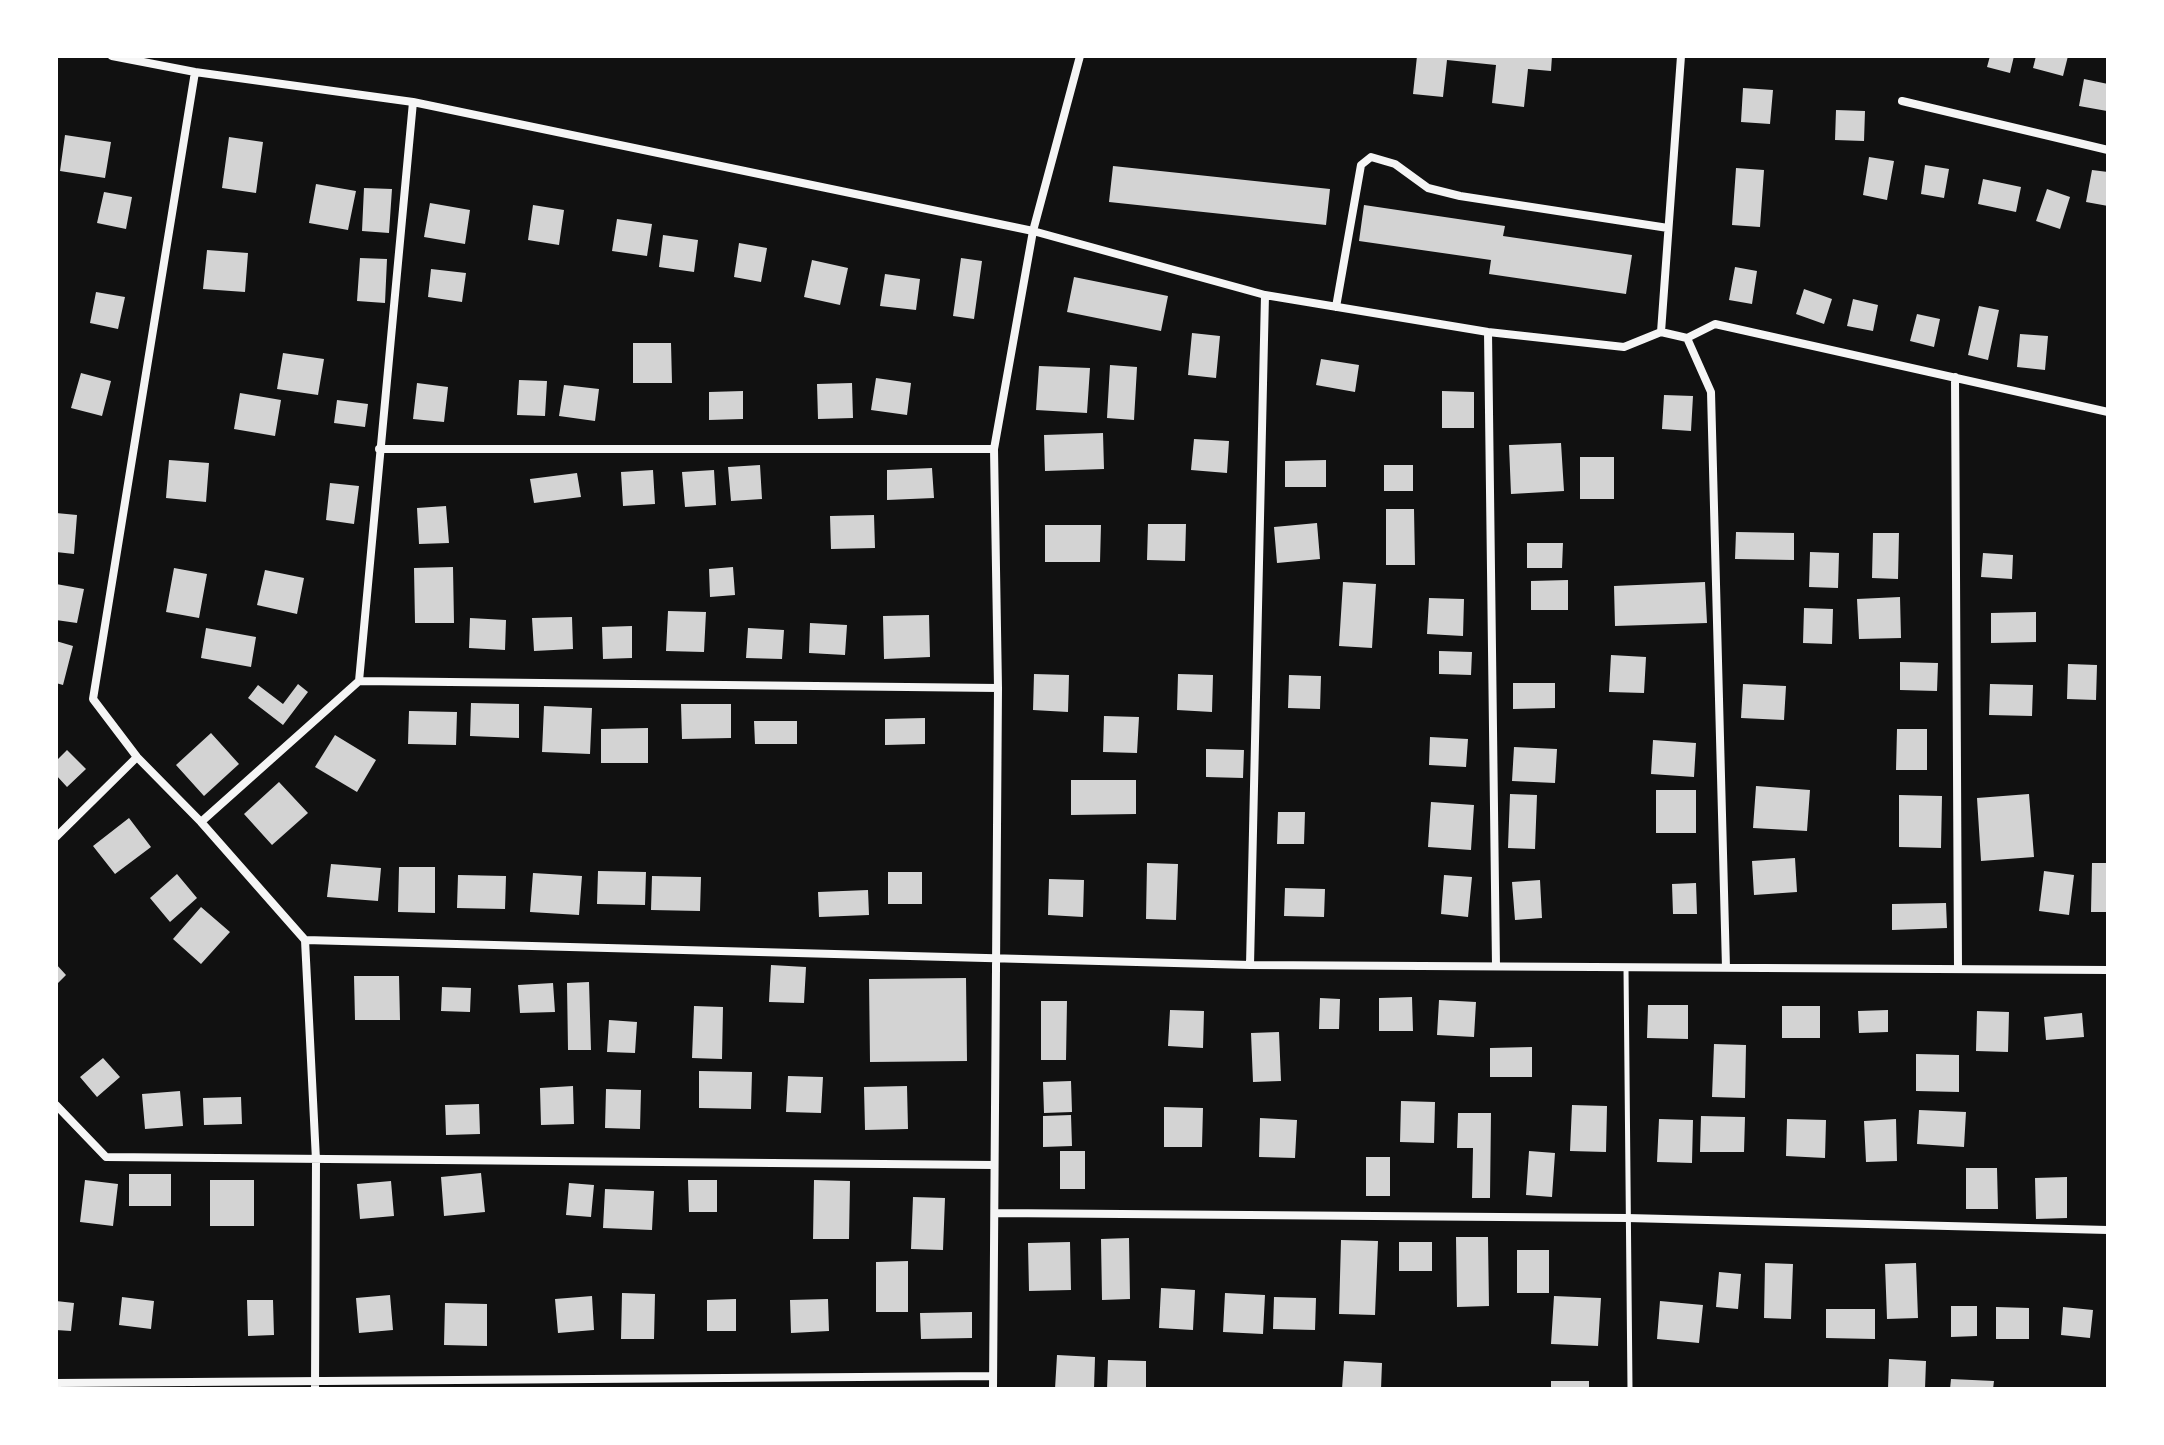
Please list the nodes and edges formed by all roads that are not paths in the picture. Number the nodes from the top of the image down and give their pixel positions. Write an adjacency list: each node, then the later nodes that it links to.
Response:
1 (112, 56): 4 (street)
2 (1080, 56): 9 (street)
3 (1681, 56): 8 (street)
4 (195, 72): 6 (street); 21 (street)
5 (1902, 101): 7 (street)
6 (413, 102): 9 (street); 17 (street)
7 (2108, 150)
8 (1668, 228): 11 (street); 13 (street)
9 (1033, 231): 10 (street); 18 (street)
10 (1265, 295): 11 (street); 26 (street)
11 (1336, 307): 12 (street)
12 (1488, 332): 13 (street); 27 (street)
13 (1661, 332): 14 (street)
14 (1687, 338): 15 (street); 29 (street)
15 (1955, 377): 16 (street); 30 (street)
16 (2108, 412)
17 (379, 449): 18 (street); 19 (street)
18 (994, 449): 20 (street)
19 (359, 681): 20 (street); 22 (street)
20 (998, 688): 25 (street)
21 (137, 757): 22 (street); 23 (street)
22 (201, 822): 24 (street)
23 (56, 837)
24 (305, 940): 25 (street); 33 (street)
25 (994, 959): 26 (street); 34 (street)
26 (1250, 965): 27 (street)
27 (1496, 966): 28 (street)
28 (1626, 968): 29 (street); 36 (lane)
29 (1726, 968): 30 (street)
30 (1958, 969): 31 (street)
31 (2108, 970)
32 (56, 1105): 33 (street)
33 (316, 1160): 34 (street); 40 (street)
34 (994, 1165): 35 (street)
35 (996, 1213): 36 (street); 38 (street)
36 (1627, 1218): 37 (street); 42 (lane)
37 (2108, 1230)
38 (993, 1376): 40 (street); 41 (street)
39 (56, 1383): 40 (street)
40 (316, 1385)
41 (993, 1389)
42 (1630, 1389)

